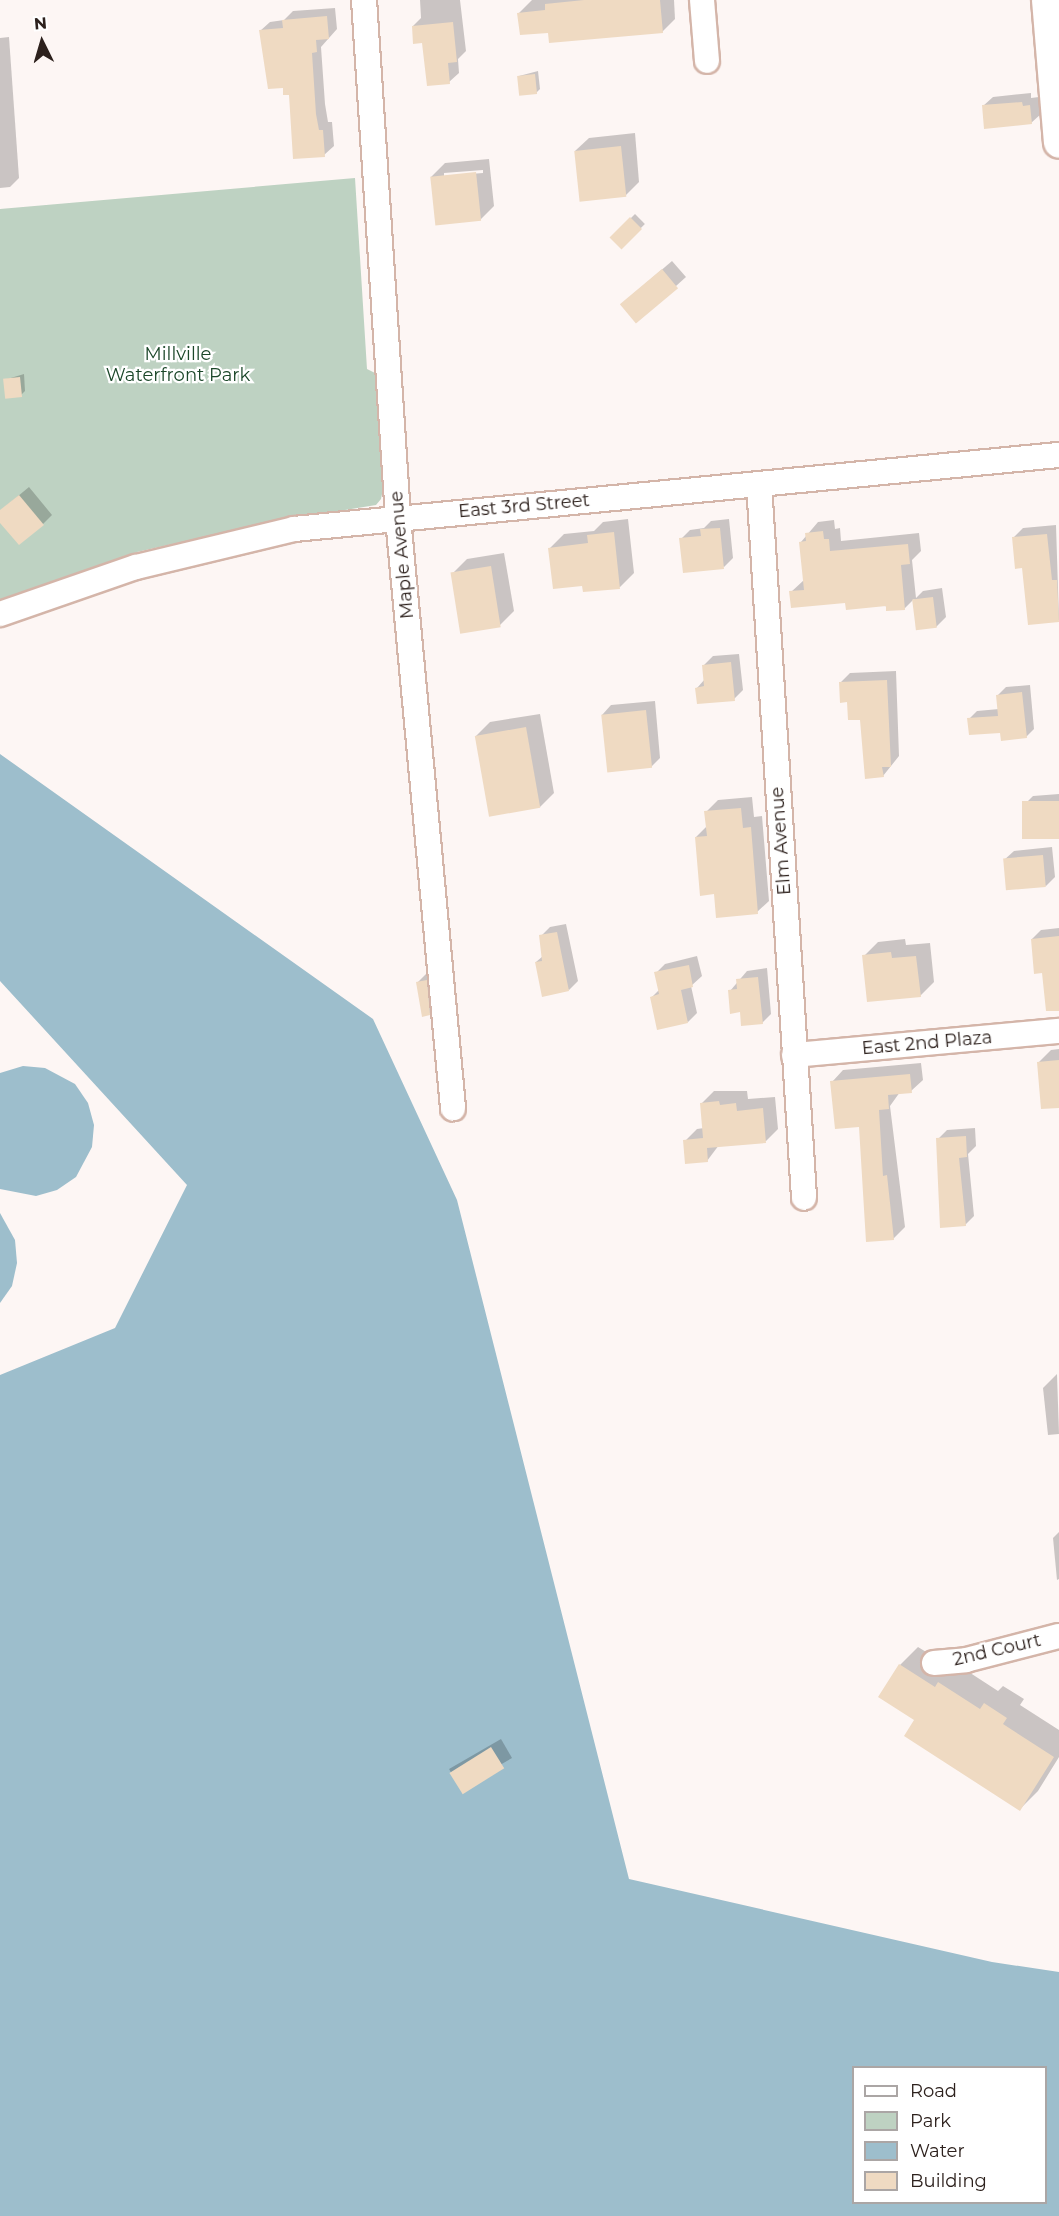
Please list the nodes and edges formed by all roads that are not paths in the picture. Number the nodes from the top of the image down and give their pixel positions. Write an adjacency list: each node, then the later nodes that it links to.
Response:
1 (364, 0): 8 (street, Maple Avenue)
2 (702, 0): 4 (street)
3 (1047, 0): 5 (street)
4 (707, 62)
5 (1059, 142)
6 (1059, 455): 7 (street, East 3rd Street)
7 (759, 484): 8 (street, East 3rd Street); 11 (street, Elm Avenue)
8 (398, 518): 9 (street, East 3rd Street); 12 (street, Maple Avenue)
9 (0, 614)
10 (1059, 1031): 11 (street, East 2nd Plaza)
11 (794, 1055): 13 (street, Elm Avenue)
12 (453, 1108)
13 (804, 1198)
14 (1059, 1636): 15 (street, 2nd Court)
15 (934, 1663)

